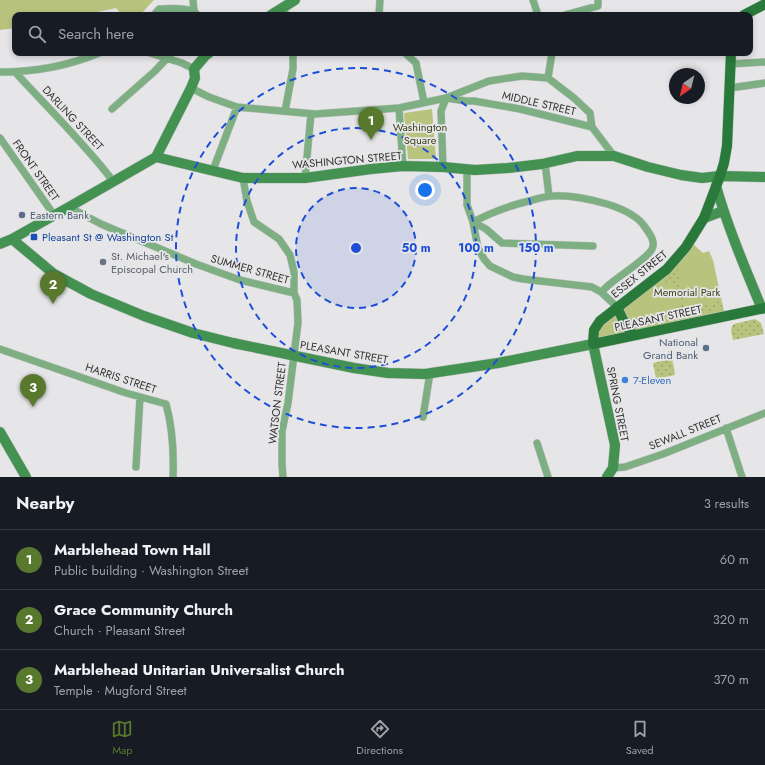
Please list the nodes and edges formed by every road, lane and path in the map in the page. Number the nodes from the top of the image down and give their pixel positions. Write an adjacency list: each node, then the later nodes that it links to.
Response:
1 (159, 0): 8 (street)
2 (192, 0): 11 (street)
3 (295, 0): 12 (main road)
4 (380, 0): 13 (street)
5 (533, 0): 14 (street)
6 (598, 0): 15 (street)
7 (765, 4): 16 (main road)
8 (159, 9): 9 (street); 10 (street)
9 (156, 12)
10 (193, 12)
11 (196, 12)
12 (284, 12)
13 (379, 12)
14 (537, 12)
15 (576, 12)
16 (750, 12)
17 (92, 56): 30 (street)
18 (158, 56): 25 (street)
19 (169, 56): 25 (street)
20 (205, 56): 28 (main road)
21 (293, 56): 40 (street)
22 (408, 56): 36 (street)
23 (552, 56): 31 (street)
24 (731, 56): 27 (main road, ESSEX STREET)
25 (166, 59): 28 (street); 39 (street)
26 (765, 62): 27 (street)
27 (730, 64): 34 (main road, ESSEX STREET)
28 (194, 69): 33 (main road)
29 (0, 72): 30 (street)
30 (15, 72): 55 (street, DARLING STREET)
31 (548, 78): 35 (street); 42 (street)
32 (765, 83): 34 (street)
33 (191, 88): 37 (street); 45 (main road)
34 (730, 88): 51 (main road, ESSEX STREET)
35 (446, 98): 36 (street); 42 (street, MIDDLE STREET); 48 (street)
36 (424, 102): 38 (street)
37 (237, 107): 40 (street); 50 (street)
38 (399, 108): 41 (street); 47 (street)
39 (112, 109)
40 (284, 111): 41 (street)
41 (312, 114): 54 (street)
42 (592, 127): 44 (street)
43 (0, 138): 60 (street, FRONT STREET)
44 (614, 156): 46 (main road, WASHINGTON STREET); 51 (main road, WASHINGTON STREET)
45 (156, 157): 50 (main road, WASHINGTON STREET); 55 (main road)
46 (545, 163): 49 (main road, WASHINGTON STREET); 57 (street)
47 (403, 166): 48 (main road, WASHINGTON STREET); 54 (main road, WASHINGTON STREET)
48 (443, 167): 49 (main road, WASHINGTON STREET)
49 (467, 169): 62 (street)
50 (213, 170): 53 (main road, WASHINGTON STREET)
51 (720, 176): 52 (main road, WASHINGTON STREET); 56 (main road, ESSEX STREET)
52 (765, 177)
53 (243, 178): 54 (main road, WASHINGTON STREET); 67 (street, WATSON STREET)
54 (305, 178)
55 (113, 181): 58 (main road)
56 (716, 186): 59 (main road); 61 (main road, ESSEX STREET)
57 (549, 196): 62 (street); 66 (street)
58 (69, 207): 60 (main road); 67 (street, SUMMER STREET)
59 (723, 211): 61 (main road); 69 (main road)
60 (54, 215): 63 (main road)
61 (704, 218): 68 (main road, ESSEX STREET)
62 (473, 222): 65 (street); 66 (street)
63 (12, 239): 64 (main road); 73 (main road, PLEASANT STREET)
64 (0, 244)
65 (593, 246)
66 (601, 292): 68 (street)
67 (294, 293): 73 (street, WATSON STREET)
68 (617, 307): 70 (main road); 71 (main road, ESSEX STREET)
69 (764, 311): 70 (main road, PLEASANT STREET)
70 (633, 335): 71 (main road, PLEASANT STREET)
71 (593, 344): 74 (main road, PLEASANT STREET); 82 (main road, SPRING STREET)
72 (0, 349): 75 (street, HARRIS STREET)
73 (294, 356): 74 (main road, PLEASANT STREET); 85 (street, WATSON STREET)
74 (430, 373): 77 (street)
75 (140, 396): 81 (street); 84 (street, HARRIS STREET)
76 (765, 413): 78 (street, SEWALL STREET)
77 (423, 417)
78 (726, 428): 82 (street, SEWALL STREET); 87 (street)
79 (0, 432): 83 (main road)
80 (537, 443): 86 (street)
81 (136, 467)
82 (610, 473)
83 (26, 477)
84 (173, 477)
85 (283, 477)
86 (548, 477)
87 (742, 477)

